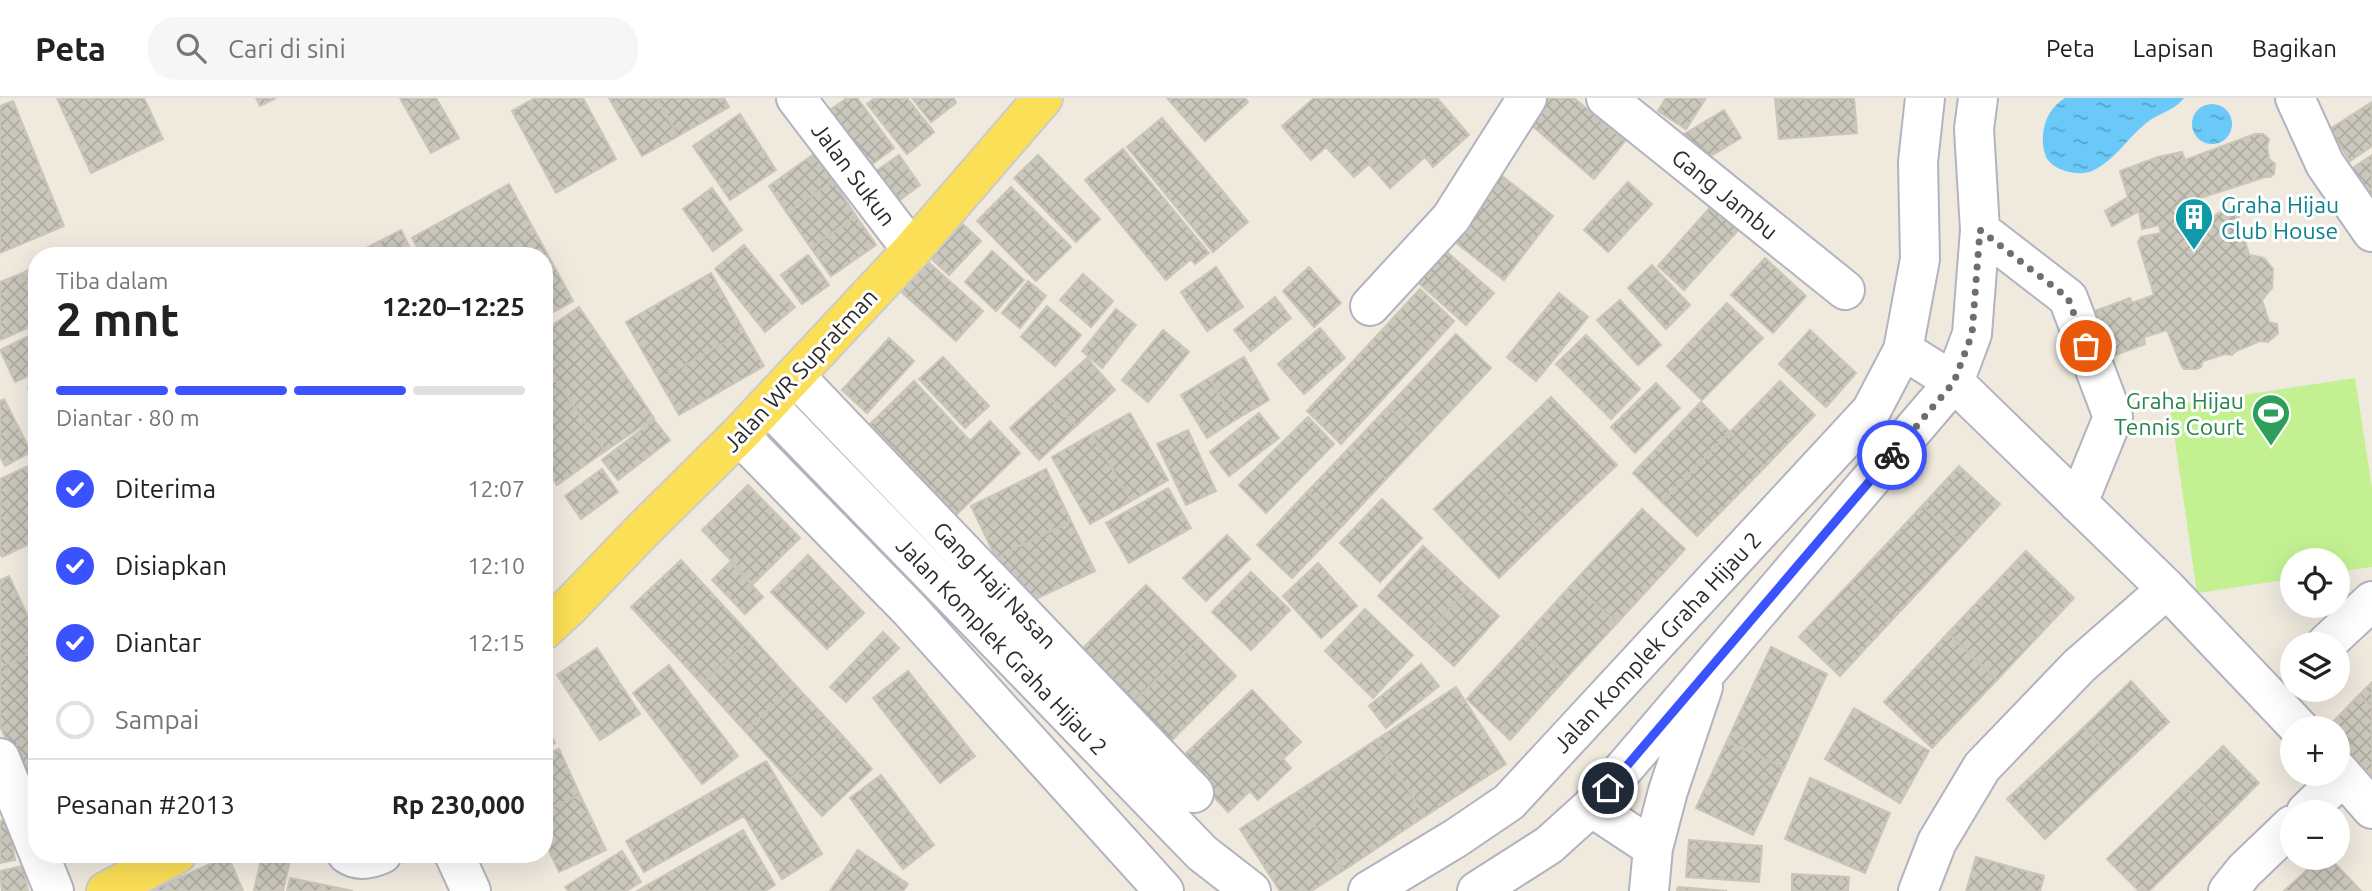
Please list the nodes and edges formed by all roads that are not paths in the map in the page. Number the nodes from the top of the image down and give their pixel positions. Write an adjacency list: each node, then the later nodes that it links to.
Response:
1 (796, 98): 10 (street, Jalan Sukun)
2 (1043, 98): 10 (main road, Jalan WR Supratman)
3 (1527, 98): 12 (street)
4 (1606, 98): 11 (street, Gang Jambu)
5 (1925, 98): 13 (street, Jalan Komplek Graha Hijau 2)
6 (1978, 98): 8 (street)
7 (2300, 100): 9 (street)
8 (1980, 230): 15 (street); 18 (street)
9 (2372, 232)
10 (912, 250): 14 (main road, Jalan WR Supratman)
11 (1844, 290)
12 (1370, 306)
13 (1903, 350): 15 (street); 43 (street, Jalan Komplek Graha Hijau 2)
14 (795, 376): 16 (main road, Jalan WR Supratman); 28 (street, Gang Haji Nasan)
15 (1954, 382): 18 (street); 23 (street)
16 (768, 405): 17 (main road, Jalan WR Supratman); 38 (street, Jalan Komplek Graha Hijau 2)
17 (739, 435): 21 (main road, Jalan WR Supratman); 42 (street, Jalan Komplek Graha Hijau 2)
18 (2077, 503): 19 (street)
19 (2167, 589): 24 (street); 46 (street)
20 (2372, 601): 22 (street)
21 (553, 622)
22 (2339, 632)
23 (1708, 671): 30 (street); 34 (street)
24 (2280, 685)
25 (0, 758): 32 (street)
26 (2350, 783): 31 (street)
27 (2329, 786): 29 (street)
28 (1194, 793)
29 (2317, 800)
30 (1591, 807): 34 (street); 44 (street)
31 (2372, 809)
32 (28, 827)
33 (2280, 836): 47 (street)
34 (1653, 848): 45 (street)
35 (43, 863): 40 (street)
36 (161, 863): 39 (main road)
37 (458, 863): 41 (street)
38 (1242, 888)
39 (114, 889)
40 (54, 891)
41 (471, 891)
42 (1164, 891)
43 (1368, 891)
44 (1477, 891)
45 (1649, 891)
46 (1919, 891)
47 (2228, 891)

